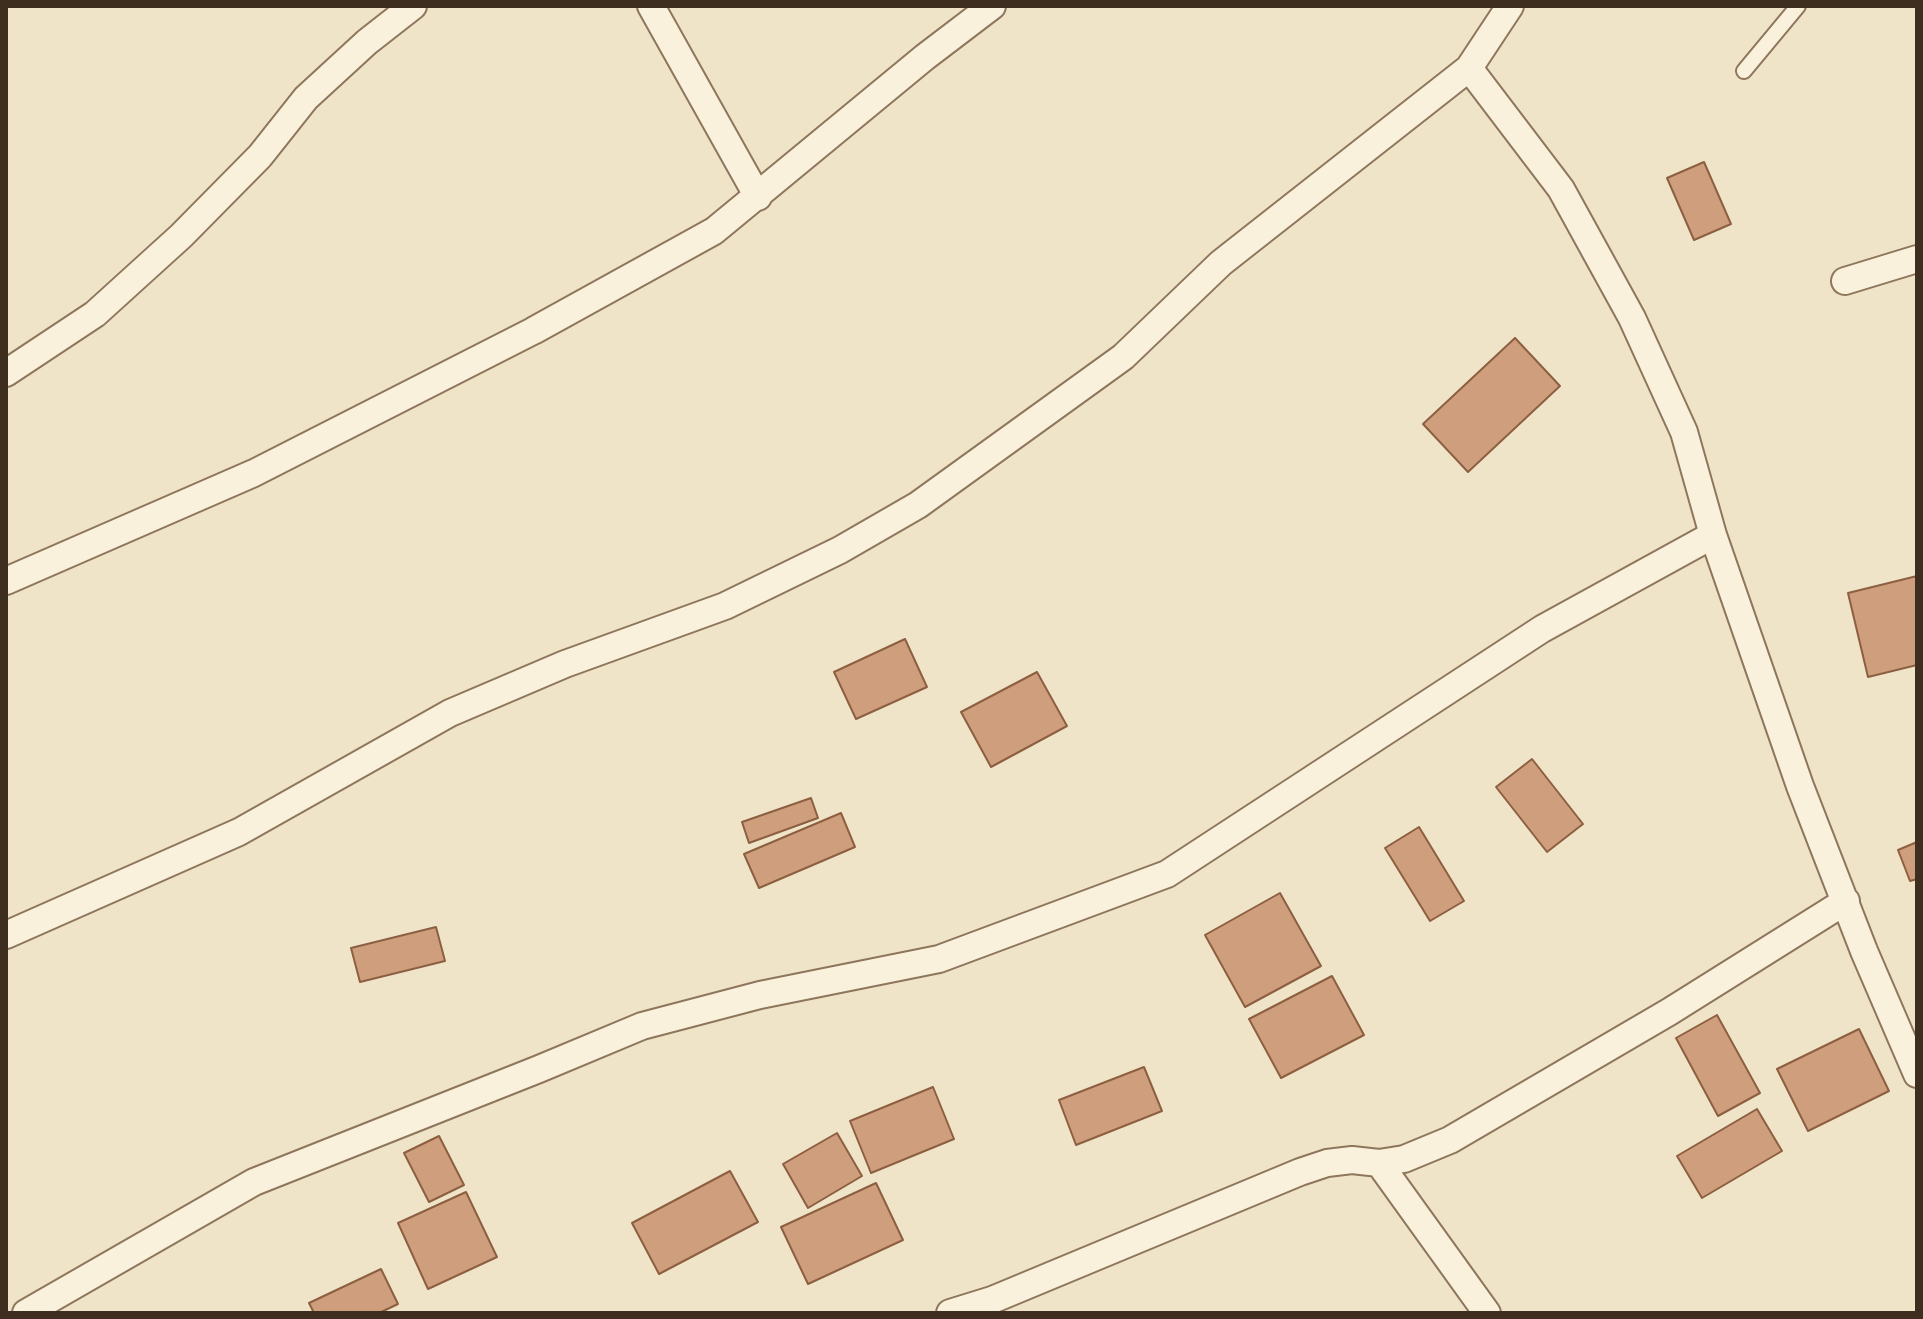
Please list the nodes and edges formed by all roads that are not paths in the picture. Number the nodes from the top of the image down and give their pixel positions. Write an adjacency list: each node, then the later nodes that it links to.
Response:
1 (413, 6): 11 (street)
2 (651, 6): 8 (street)
3 (992, 6): 8 (street)
4 (1510, 6): 6 (street)
5 (1798, 6): 7 (lane)
6 (1469, 68): 12 (street); 15 (street)
7 (1744, 71)
8 (758, 197): 13 (street)
9 (1917, 259): 10 (street)
10 (1845, 281)
11 (6, 373)
12 (1713, 535): 14 (street); 19 (street)
13 (6, 581)
14 (1846, 901): 16 (street); 17 (street)
15 (6, 935)
16 (1917, 1074)
17 (1379, 1163): 18 (street); 21 (street)
18 (994, 1306): 20 (street)
19 (26, 1313)
20 (950, 1313)
21 (1487, 1313)

